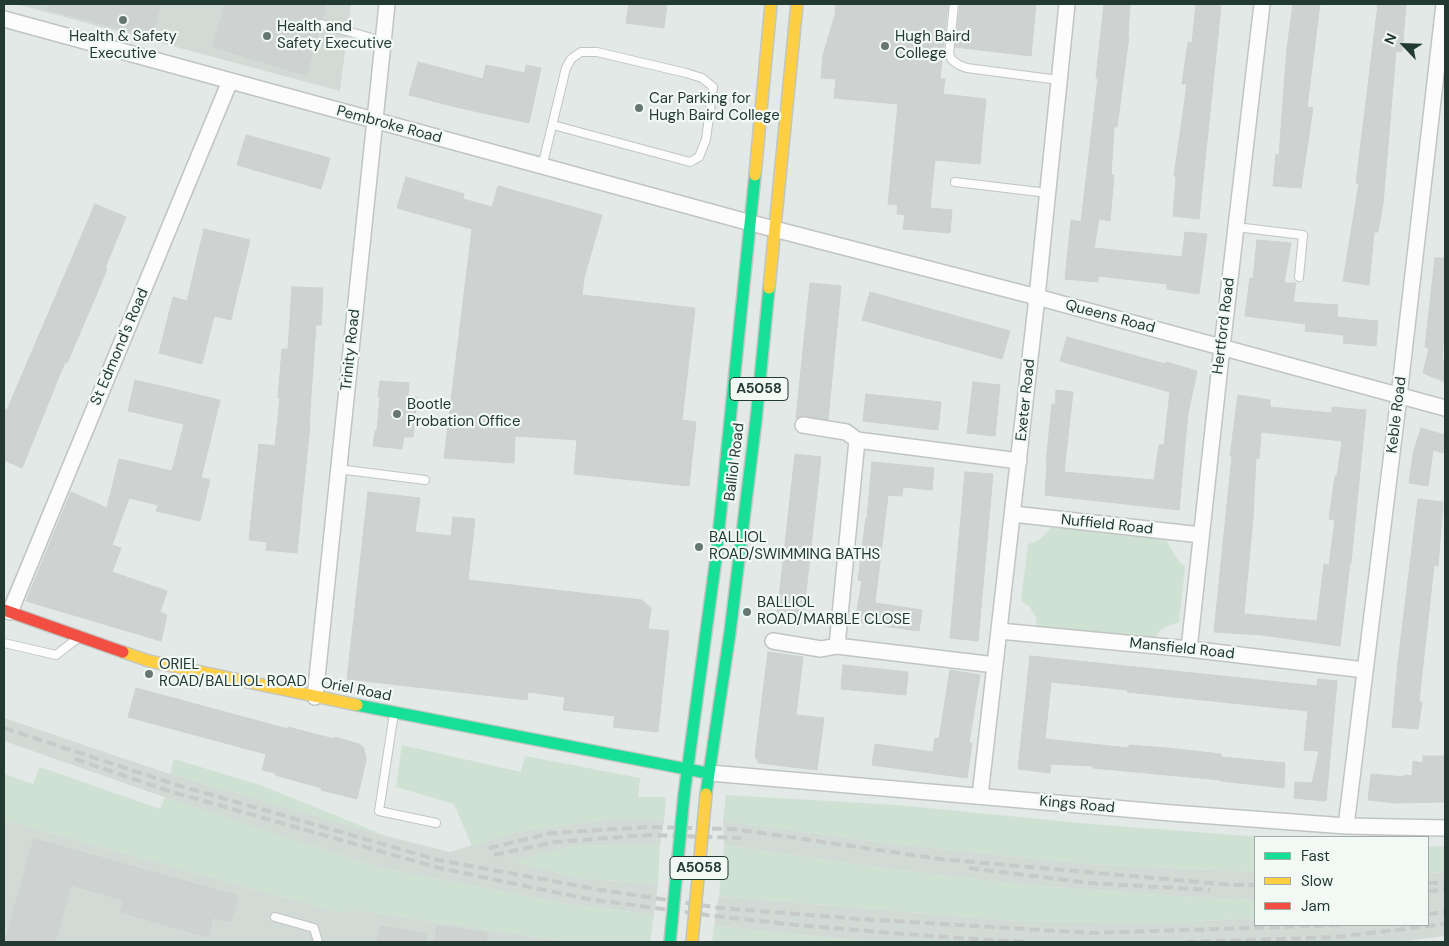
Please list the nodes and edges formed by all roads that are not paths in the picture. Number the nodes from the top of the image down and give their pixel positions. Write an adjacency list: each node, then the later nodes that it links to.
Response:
1 (387, 4): 10 (street, Trinity Road)
2 (771, 4): 18 (main road, Balliol Road / A5058)
3 (797, 4): 20 (main road, Balliol Road / A5058)
4 (954, 4): 11 (lane)
5 (1067, 4): 11 (street, Exeter Road)
6 (1262, 4): 19 (street, Hertford Road)
7 (1444, 4): 24 (street, Keble Road)
8 (4, 19): 12 (street, Pembroke Road)
9 (321, 24): 10 (lane)
10 (383, 41): 13 (street, Trinity Road)
11 (1059, 80): 17 (street, Exeter Road)
12 (230, 81): 13 (street, Pembroke Road); 33 (street, St Edmond's Road)
13 (375, 121): 15 (street, Pembroke Road); 29 (street, Trinity Road)
14 (553, 125): 14 (lane); 15 (lane)
15 (542, 167): 18 (street, Pembroke Road)
16 (955, 182): 17 (lane)
17 (1048, 193): 22 (street, Exeter Road)
18 (751, 223): 20 (street, Pembroke Road); 44 (main road, Balliol Road / A5058)
19 (1236, 227): 21 (lane); 23 (street, Hertford Road)
20 (775, 229): 22 (street, Queens Road); 45 (main road, Balliol Road / A5058)
21 (1299, 277)
22 (1037, 298): 23 (street, Queens Road); 28 (street, Exeter Road)
23 (1222, 348): 24 (street, Queens Road); 32 (street, Hertford Road)
24 (1399, 396): 25 (street, Queens Road); 41 (street, Keble Road)
25 (1445, 408)
26 (803, 425): 27 (street)
27 (857, 440): 28 (street); 38 (street)
28 (1019, 461): 31 (street, Exeter Road)
29 (338, 469): 30 (lane); 42 (street, Trinity Road)
30 (425, 480)
31 (1013, 514): 32 (street, Nuffield Road); 34 (street, Exeter Road)
32 (1201, 535): 39 (street, Hertford Road)
33 (7, 611): 35 (main road, Oriel Road)
34 (999, 631): 39 (street, Mansfield Road); 40 (street, Exeter Road)
35 (79, 636): 37 (lane); 42 (main road, Oriel Road)
36 (772, 641): 38 (street)
37 (4, 643)
38 (837, 646): 40 (street)
39 (1190, 649): 41 (street, Mansfield Road)
40 (995, 666): 46 (street, Exeter Road)
41 (1365, 670): 48 (street, Keble Road)
42 (315, 697): 43 (main road, Oriel Road)
43 (394, 713): 44 (main road, Oriel Road); 47 (lane)
44 (688, 770): 45 (main road, Oriel Road); 52 (main road, A5058, bridge)
45 (710, 773): 46 (street, Kings Road); 53 (main road, A5058, bridge)
46 (980, 796): 48 (street, Kings Road)
47 (436, 823)
48 (1346, 826): 49 (street, Kings Road)
49 (1445, 828)
50 (275, 917): 51 (lane)
51 (318, 942)
52 (670, 942)
53 (692, 942)

